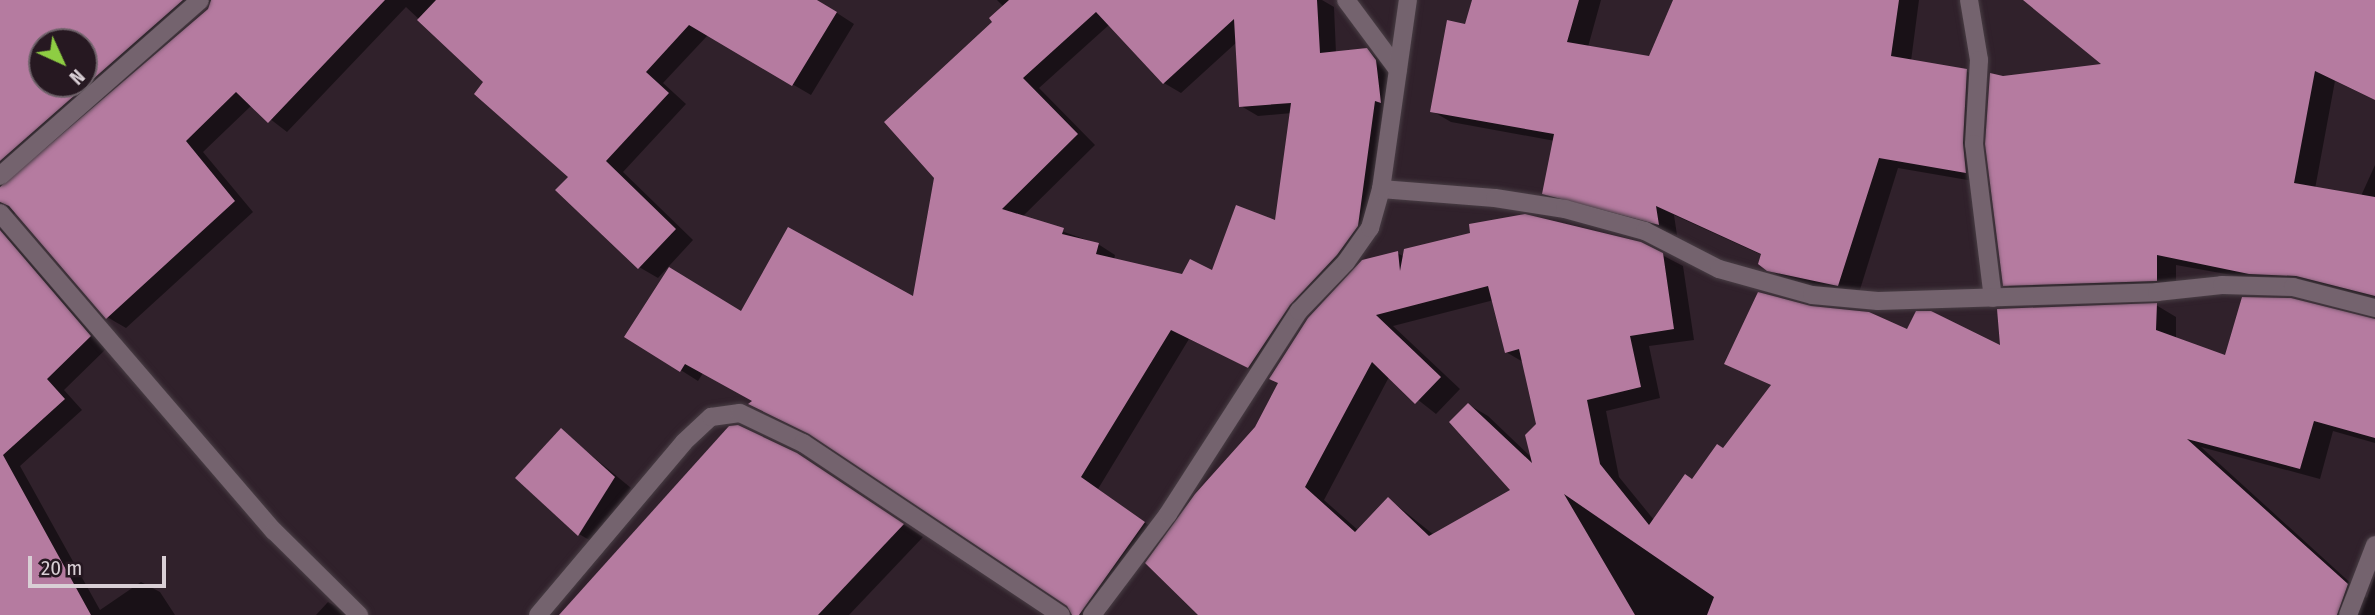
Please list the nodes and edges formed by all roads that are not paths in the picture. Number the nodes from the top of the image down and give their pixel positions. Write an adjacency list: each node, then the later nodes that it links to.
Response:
1 (200, 0): 6 (street)
2 (1346, 0): 5 (street)
3 (1408, 0): 5 (street)
4 (1969, 0): 9 (street)
5 (1398, 70): 7 (street)
6 (0, 176)
7 (1381, 189): 9 (street); 15 (street)
8 (0, 213): 12 (street)
9 (1993, 298): 10 (street)
10 (2375, 307)
11 (2375, 545): 16 (street)
12 (359, 615)
13 (538, 615): 14 (street)
14 (1061, 615)
15 (1092, 615)
16 (2348, 615)

